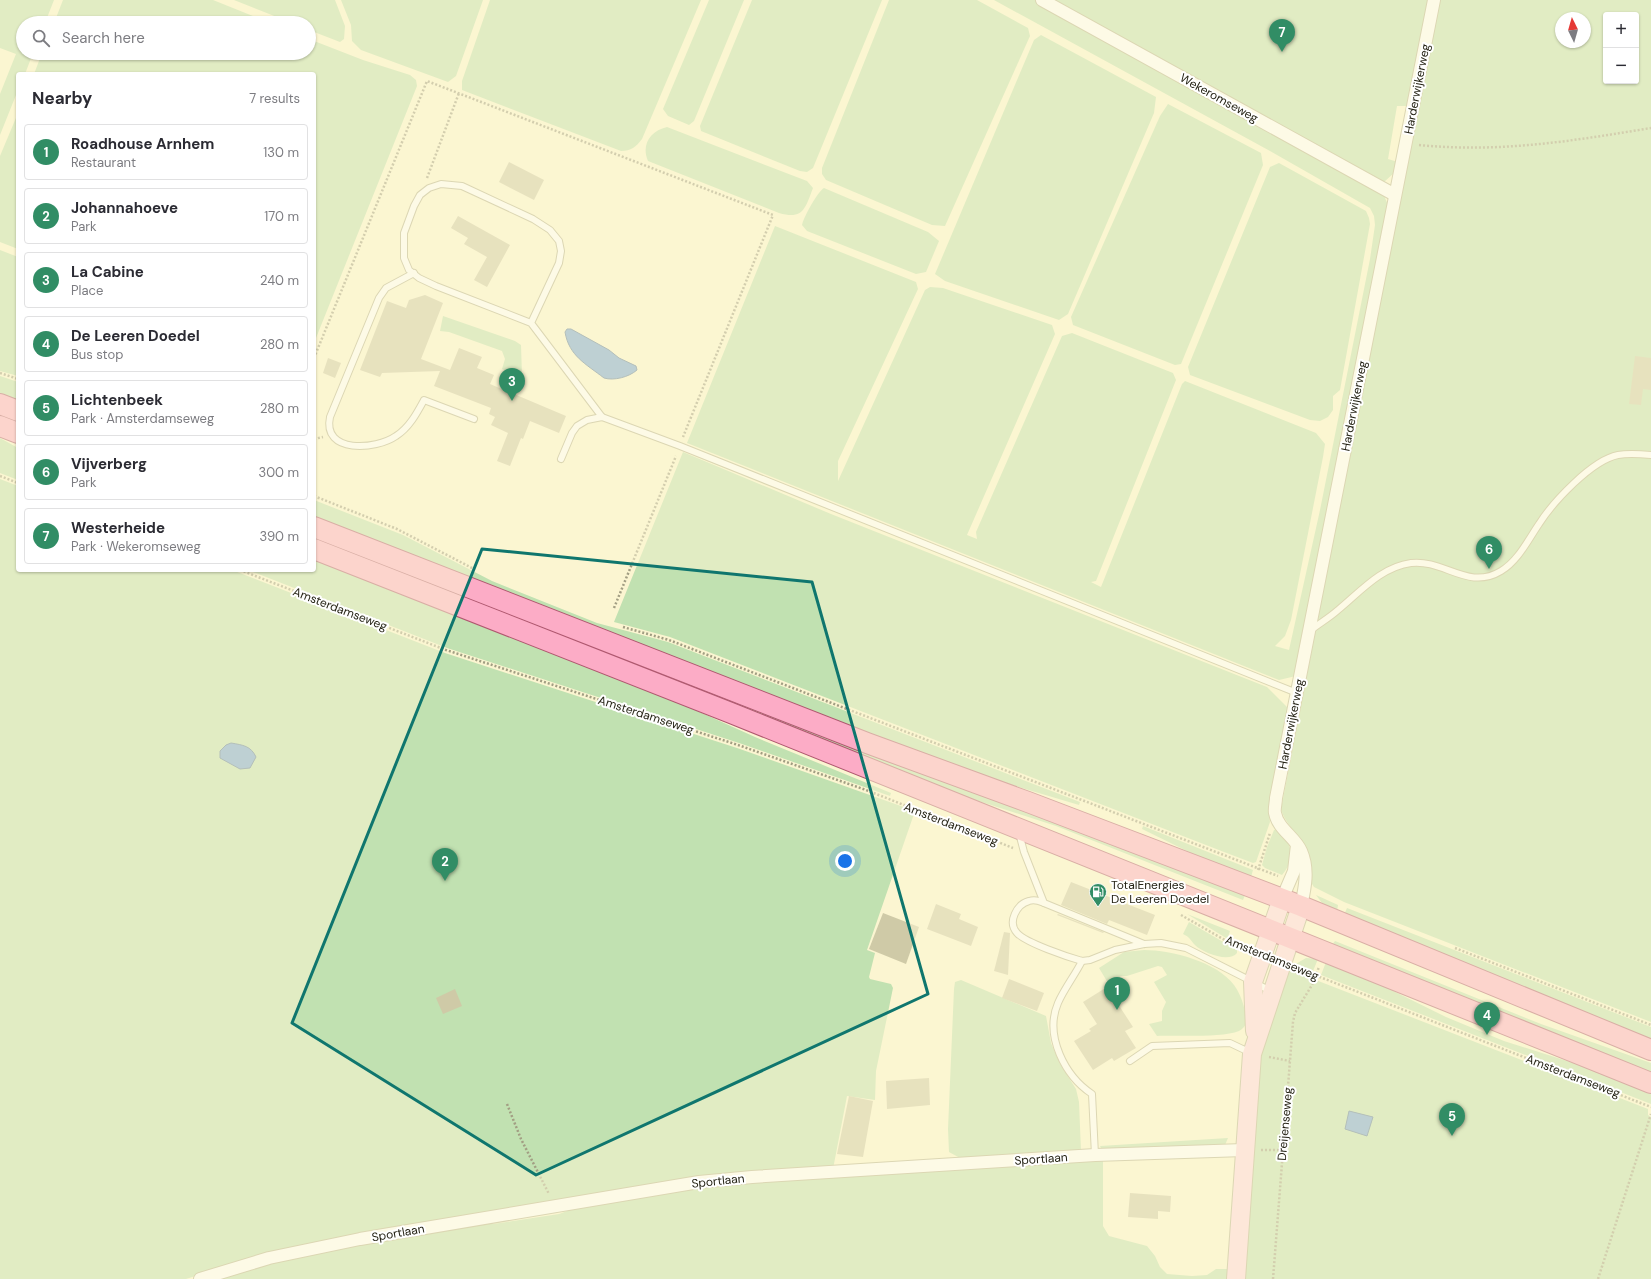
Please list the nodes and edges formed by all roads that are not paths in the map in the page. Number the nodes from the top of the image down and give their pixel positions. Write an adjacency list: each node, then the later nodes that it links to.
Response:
1 (1042, 0): 3 (street, Wekeromseweg)
2 (1434, 0): 3 (street, Harderwijkerweg)
3 (1395, 195): 16 (street, Harderwijkerweg)
4 (414, 273): 5 (lane); 5 (lane); 9 (lane)
5 (531, 323): 8 (lane)
6 (0, 404): 7 (main road)
7 (16, 410)
8 (602, 417): 13 (lane); 17 (lane)
9 (474, 419)
10 (0, 426): 11 (main road)
11 (16, 432)
12 (1651, 455): 16 (lane)
13 (561, 459)
14 (316, 528): 20 (main road)
15 (316, 550): 18 (main road, Amsterdamseweg)
16 (1309, 631): 17 (street, Harderwijkerweg)
17 (1297, 693): 19 (street, Harderwijkerweg)
18 (1018, 829): 21 (lane); 23 (main road, Amsterdamseweg)
19 (1297, 844): 20 (street); 22 (street)
20 (1282, 899): 22 (main road); 23 (main road)
21 (1044, 903): 25 (lane); 26 (lane)
22 (1301, 906): 24 (main road); 30 (main road)
23 (1270, 930): 24 (main road, Amsterdamseweg); 27 (main road)
24 (1292, 938): 28 (main road); 32 (main road, Amsterdamseweg)
25 (1144, 944): 26 (lane); 27 (lane)
26 (1082, 960): 34 (lane)
27 (1253, 982): 28 (lane); 29 (main road)
28 (1273, 992): 29 (main road)
29 (1254, 1047): 31 (lane); 33 (main road)
30 (1651, 1050)
31 (1130, 1061)
32 (1651, 1083)
33 (1244, 1150): 34 (street, Sportlaan); 36 (main road)
34 (1095, 1155): 35 (street, Sportlaan)
35 (200, 1279)
36 (1236, 1279)

